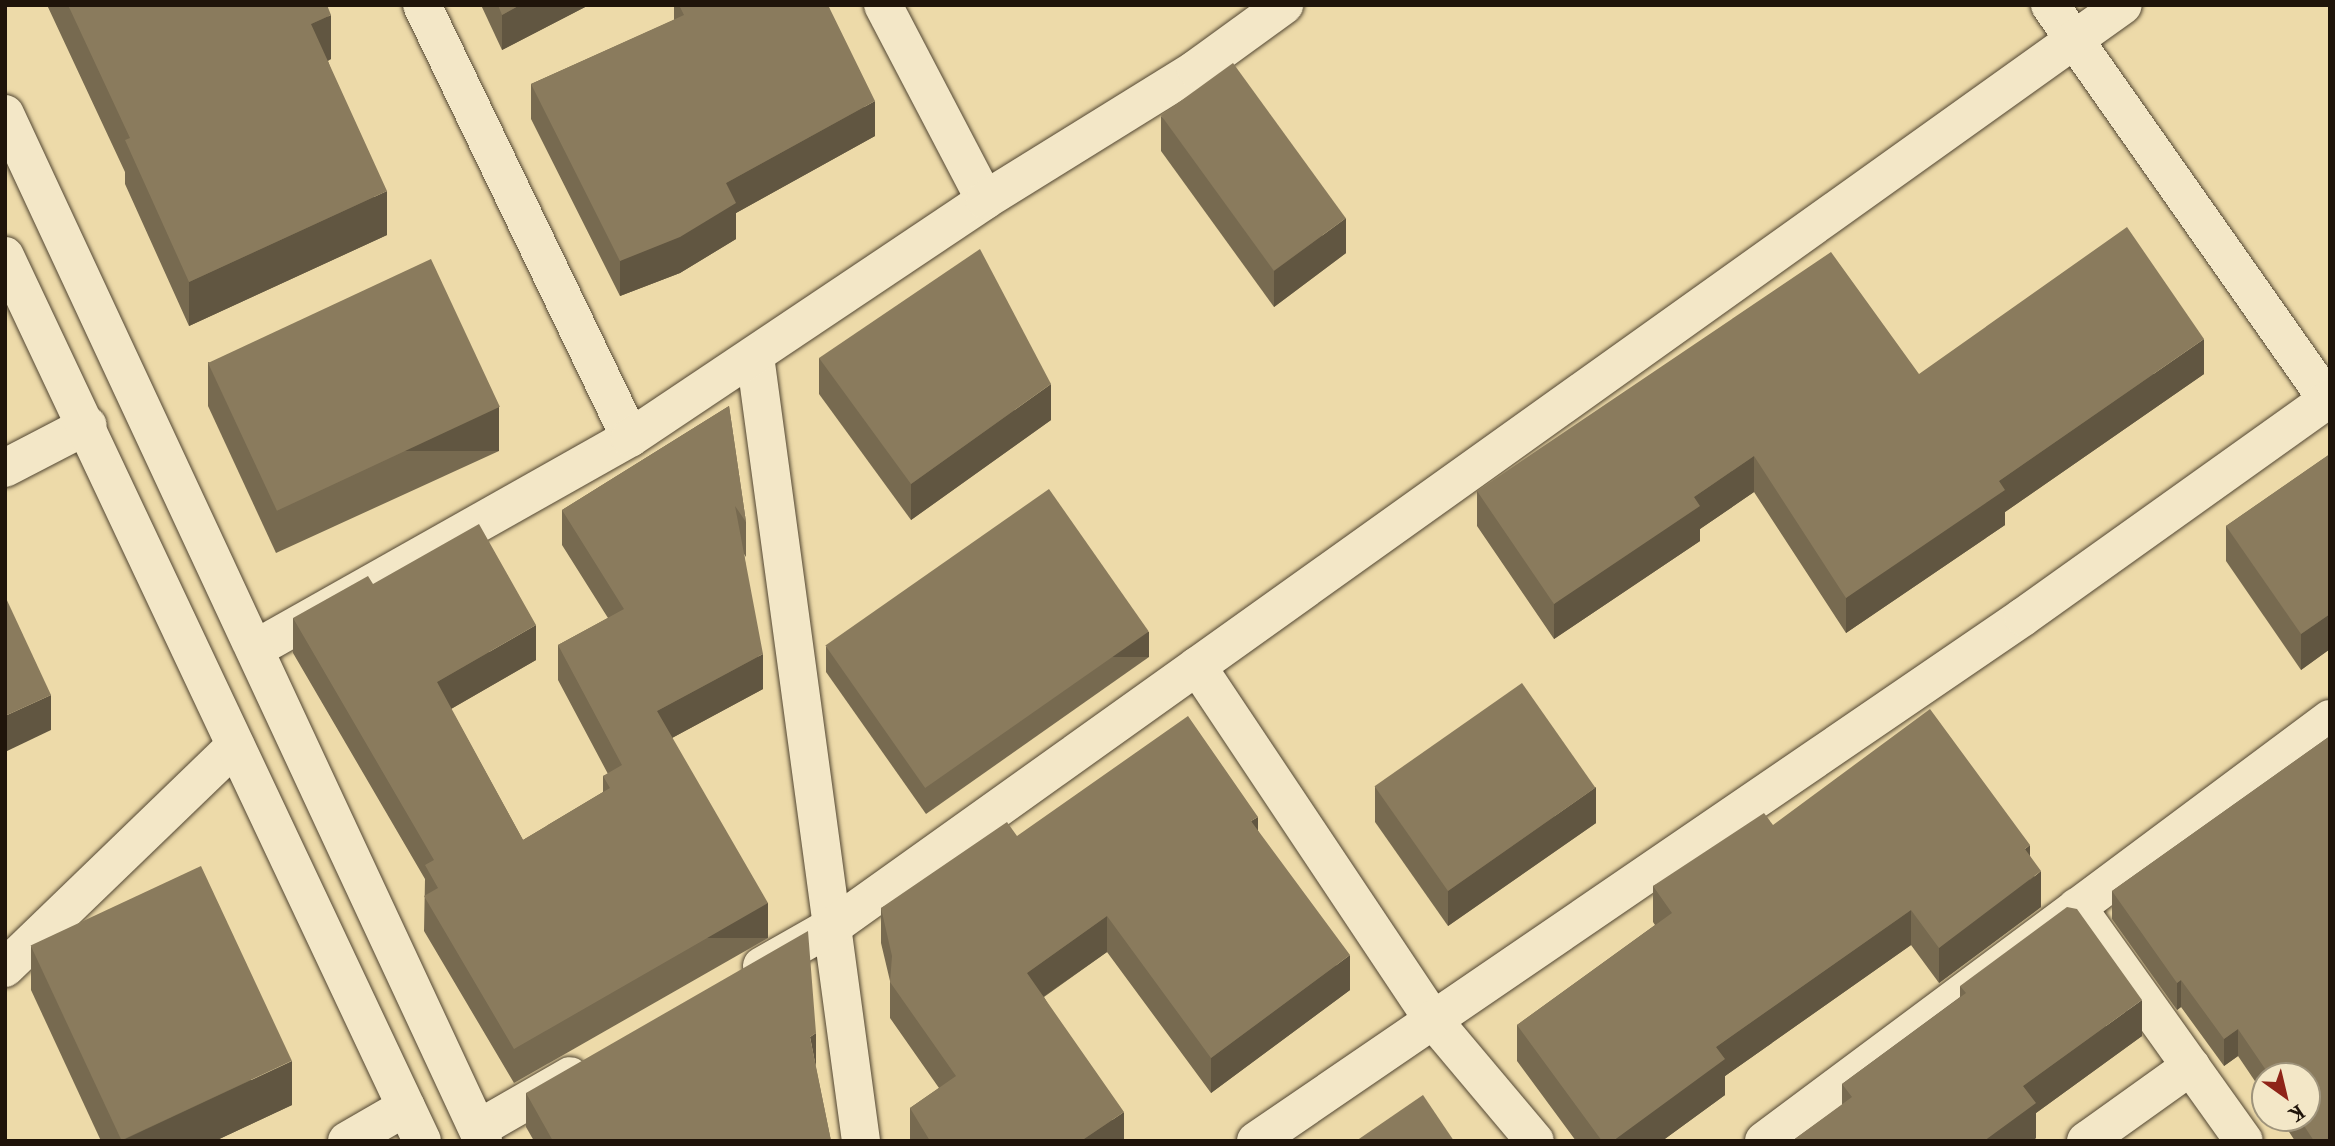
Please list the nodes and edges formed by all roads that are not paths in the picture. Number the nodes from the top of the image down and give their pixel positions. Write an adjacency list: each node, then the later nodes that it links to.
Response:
1 (422, 5): 13 (street)
2 (883, 5): 8 (street)
3 (1284, 5): 8 (street)
4 (2050, 5): 6 (street)
5 (2123, 5): 6 (street)
6 (2071, 43): 11 (street); 16 (street)
7 (5, 114): 15 (street)
8 (985, 200): 10 (street)
9 (5, 256): 12 (street)
10 (755, 356): 13 (street); 20 (street)
11 (2329, 399): 23 (street)
12 (88, 425): 14 (street); 18 (street)
13 (629, 438): 15 (street)
14 (5, 468)
15 (255, 649): 27 (street)
16 (1197, 666): 20 (street); 23 (street)
17 (2330, 719): 19 (street)
18 (235, 746): 21 (street); 26 (street)
19 (2077, 908): 25 (street); 33 (street)
20 (835, 924): 22 (street); 30 (street)
21 (5, 968)
22 (728, 986)
23 (1433, 1020): 31 (street); 32 (street)
24 (597, 1061): 27 (street)
25 (2191, 1066): 34 (street); 35 (street)
26 (406, 1107): 28 (street); 29 (street)
27 (480, 1135)
28 (347, 1141)
29 (422, 1141)
30 (861, 1141)
31 (1256, 1141)
32 (1535, 1141)
33 (1764, 1141)
34 (2086, 1141)
35 (2244, 1141)

